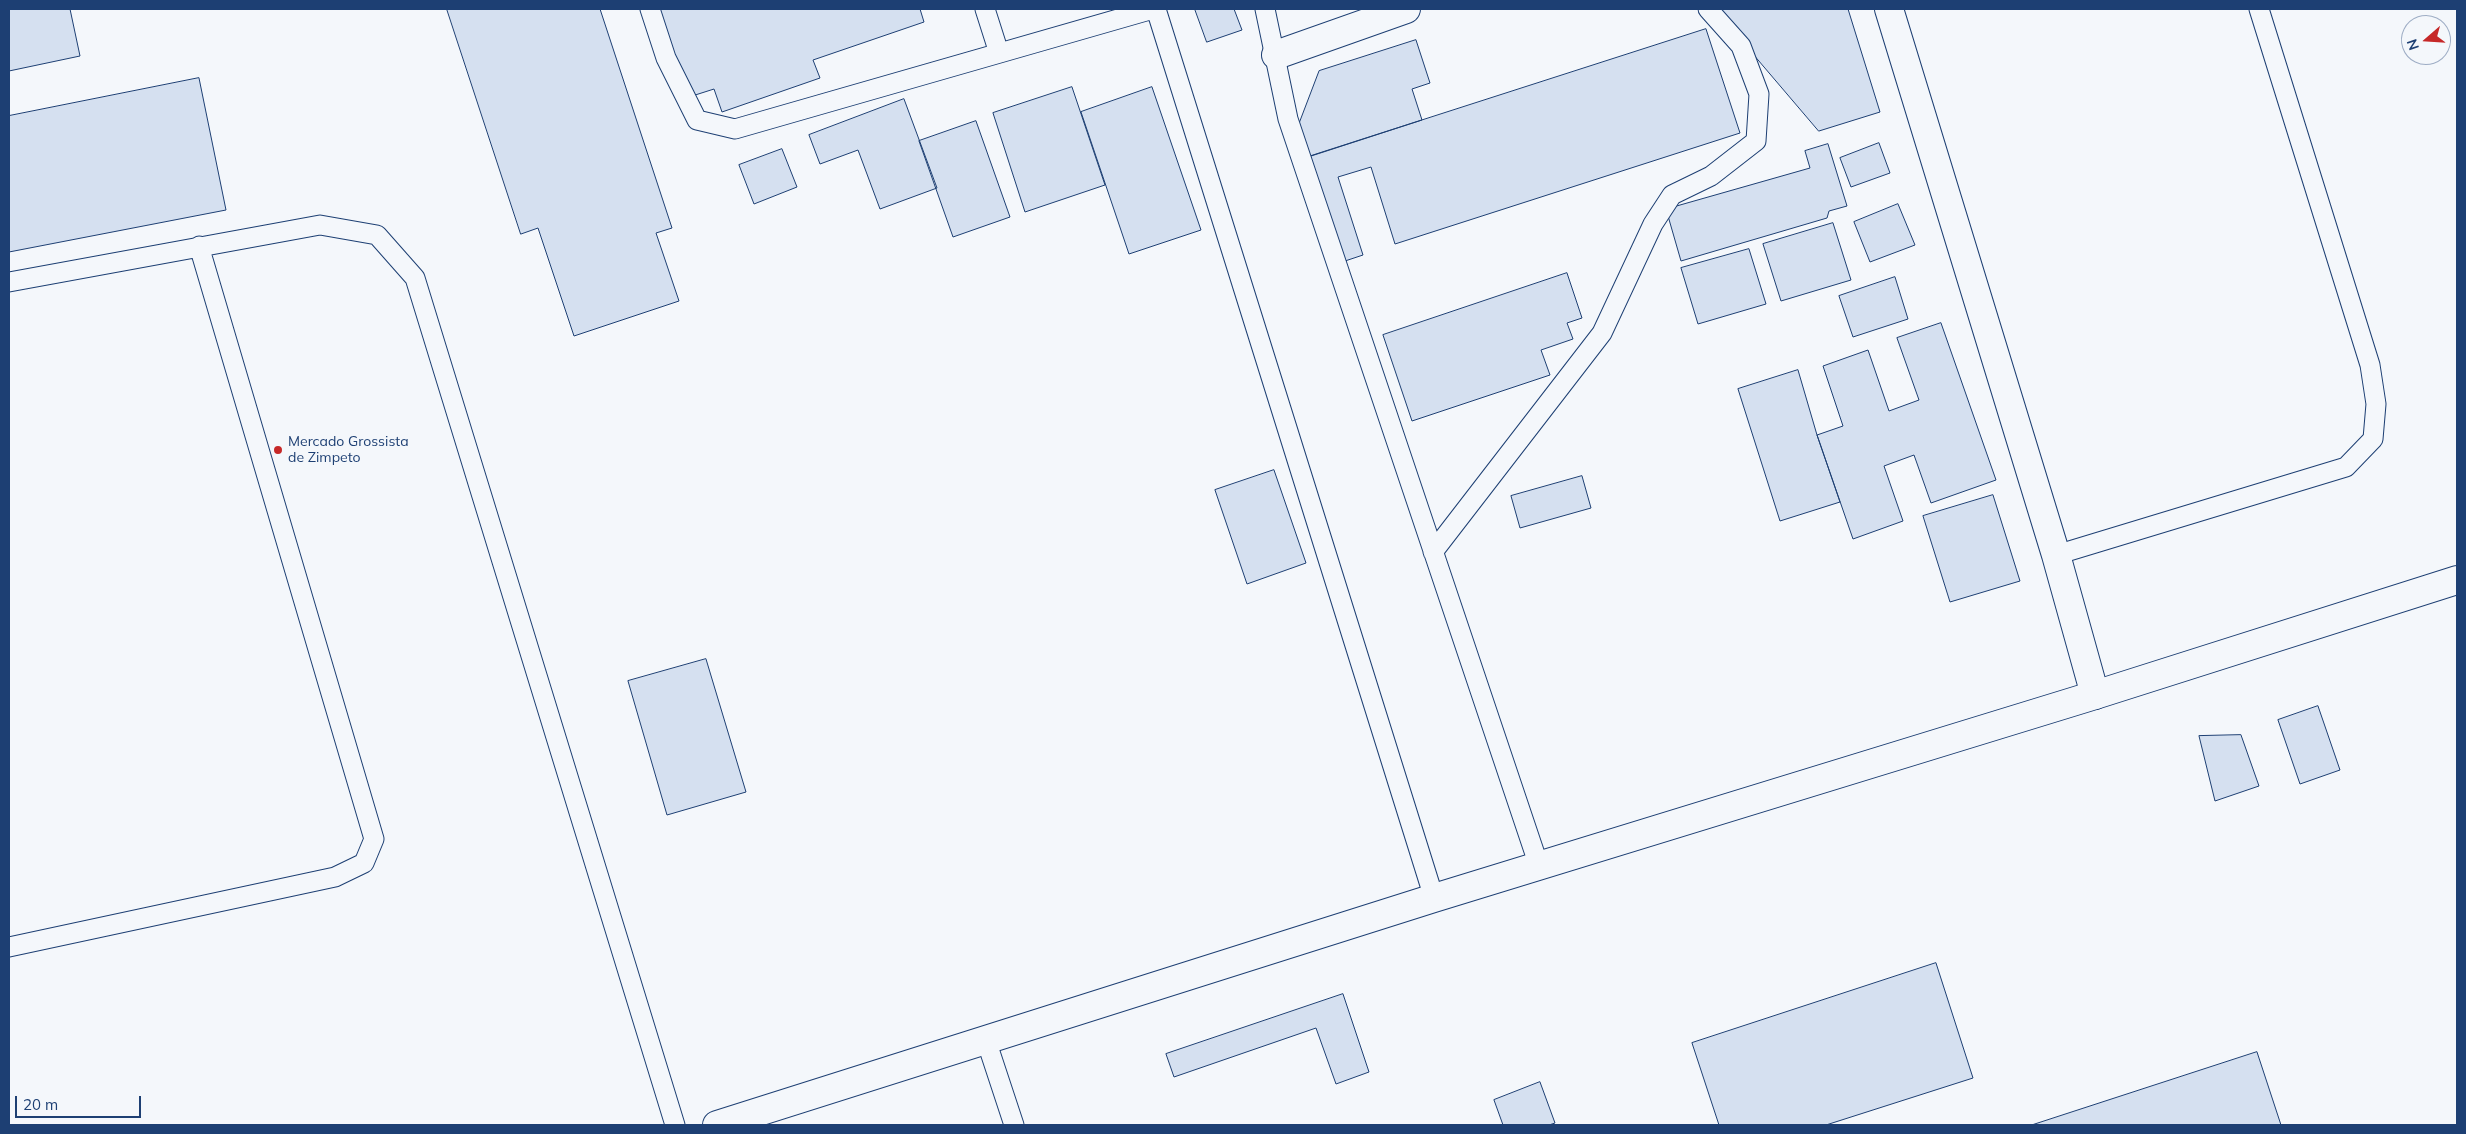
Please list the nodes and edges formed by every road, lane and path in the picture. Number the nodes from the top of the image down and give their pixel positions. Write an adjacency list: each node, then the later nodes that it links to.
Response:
1 (650, 9): 10 (lane)
2 (985, 9): 10 (lane)
3 (1152, 9): 10 (lane)
4 (1156, 9): 19 (lane)
5 (1265, 9): 11 (lane)
6 (1406, 9): 11 (main road)
7 (1708, 9): 14 (lane)
8 (1889, 9): 15 (main road)
9 (2260, 9): 15 (lane)
10 (999, 52)
11 (1276, 54): 14 (lane)
12 (199, 246): 13 (lane); 20 (lane); 22 (lane)
13 (9, 282)
14 (1434, 552): 18 (lane)
15 (2056, 555): 17 (main road)
16 (2457, 580): 17 (main road)
17 (2095, 695): 18 (main road)
18 (1539, 866): 19 (main road)
19 (1434, 898): 21 (main road)
20 (9, 947)
21 (986, 1040): 23 (main road); 24 (lane)
22 (675, 1125)
23 (718, 1125)
24 (1014, 1125)

